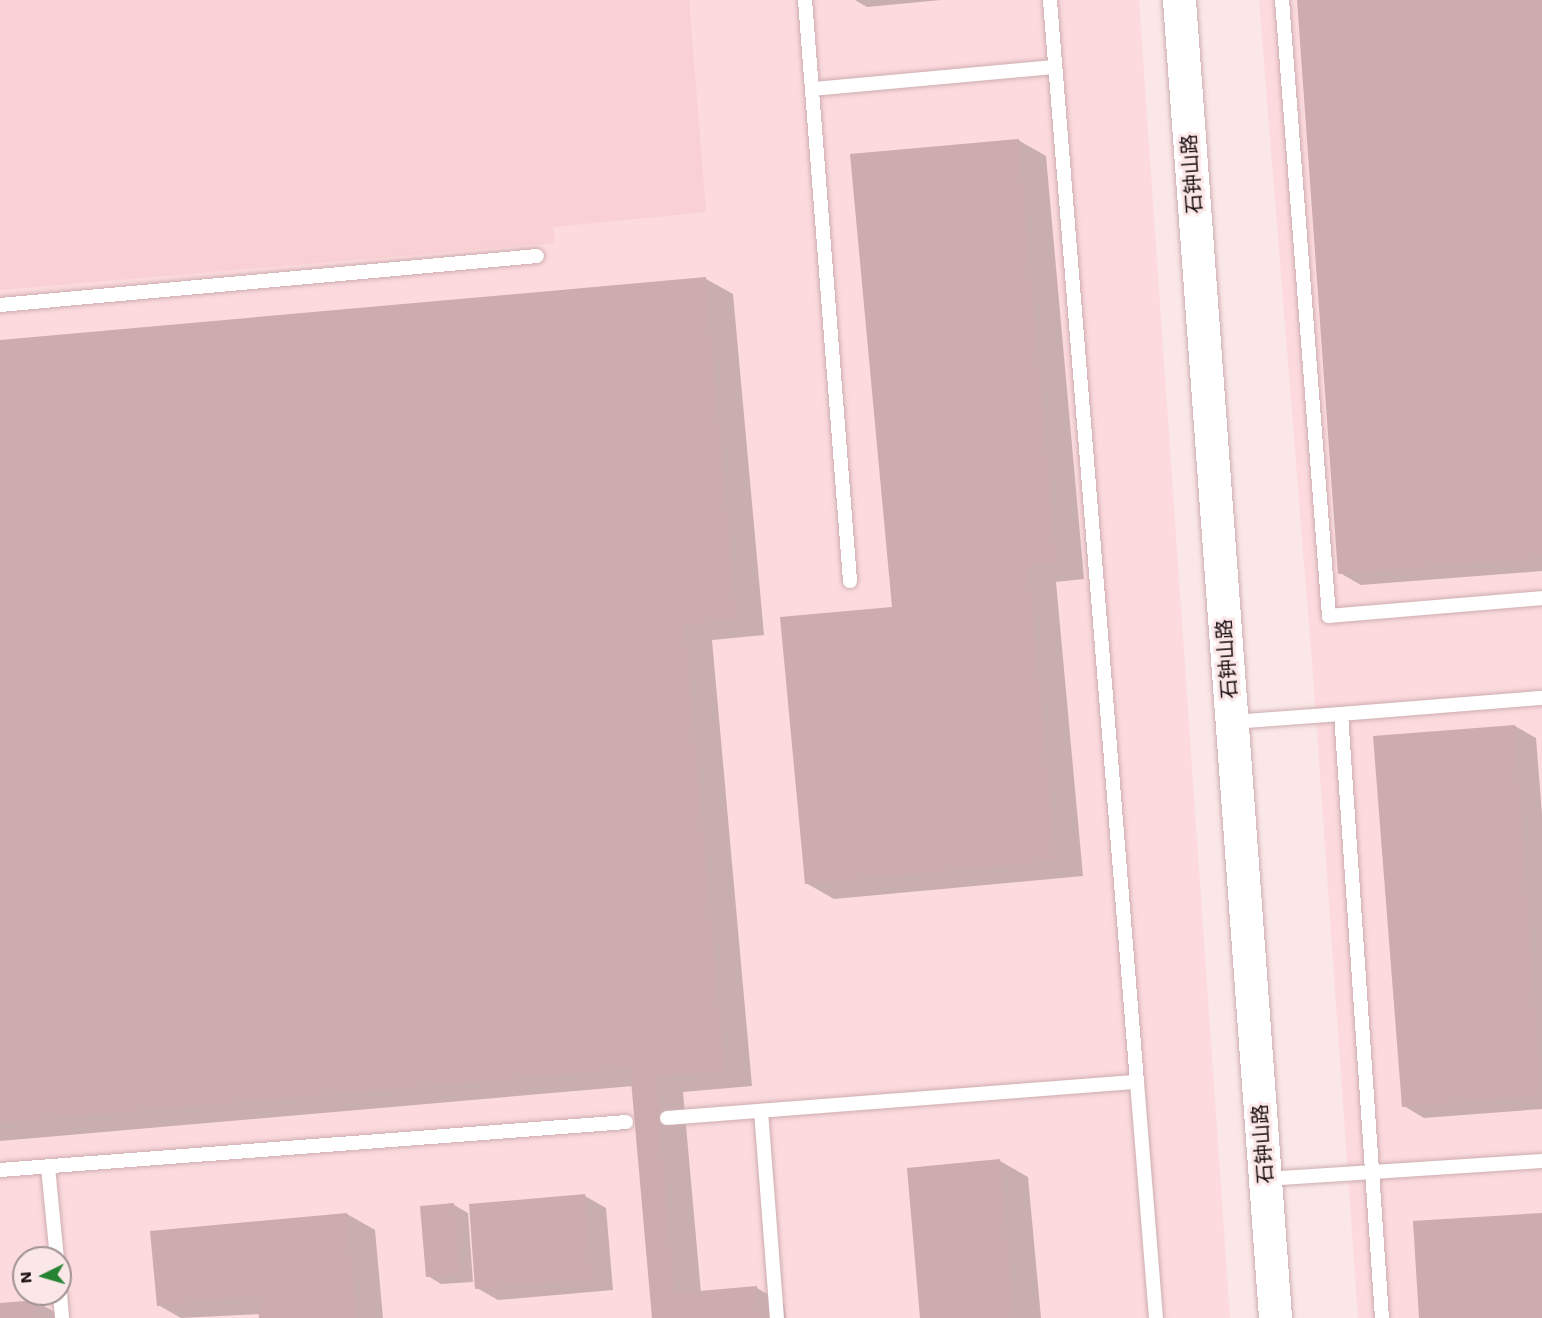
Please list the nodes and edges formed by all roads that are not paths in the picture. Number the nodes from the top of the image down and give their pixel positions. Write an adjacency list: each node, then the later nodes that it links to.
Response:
1 (805, 0): 6 (lane)
2 (1050, 0): 5 (lane)
3 (1179, 0): 13 (street, 石钟山路)
4 (1282, 0): 10 (lane)
5 (1055, 67): 6 (lane); 14 (lane)
6 (813, 89): 9 (lane)
7 (537, 256): 8 (lane)
8 (0, 305)
9 (850, 581)
10 (1542, 598)
11 (1542, 698): 12 (lane)
12 (1341, 714): 13 (lane); 21 (lane)
13 (1232, 722): 22 (street, 石钟山路)
14 (1137, 1082): 15 (lane); 25 (lane)
15 (761, 1111): 16 (lane); 24 (lane)
16 (667, 1118)
17 (626, 1122): 19 (lane)
18 (1542, 1161): 21 (lane)
19 (48, 1167): 20 (lane); 23 (lane)
20 (0, 1170)
21 (1372, 1172): 22 (lane); 27 (lane)
22 (1265, 1179): 26 (street, 石钟山路)
23 (56, 1246)
24 (777, 1318)
25 (1156, 1318)
26 (1275, 1318)
27 (1382, 1318)

